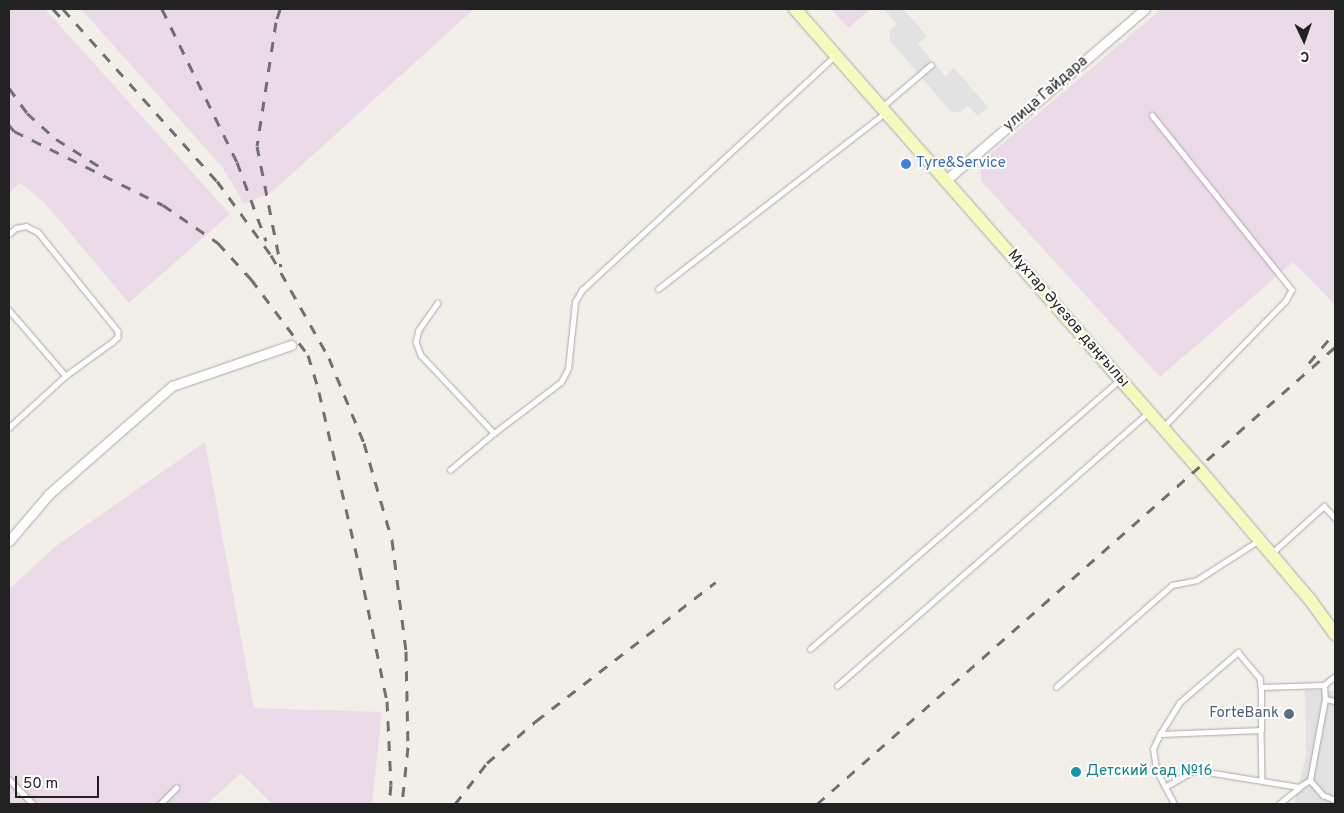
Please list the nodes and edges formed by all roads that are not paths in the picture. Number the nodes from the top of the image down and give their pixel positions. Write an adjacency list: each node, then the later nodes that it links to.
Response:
1 (795, 9): 3 (main road, Мұхтар Әуезов даңғылы)
2 (1145, 9): 7 (street, улица Гайдара)
3 (836, 55): 5 (main road, Мұхтар Әуезов даңғылы); 18 (lane)
4 (931, 65): 5 (lane)
5 (884, 109): 7 (main road, Мұхтар Әуезов даңғылы); 9 (lane)
6 (1152, 115): 17 (lane)
7 (946, 180): 14 (main road, Мұхтар Әуезов даңғылы)
8 (9, 234): 13 (lane)
9 (658, 289)
10 (438, 302): 18 (lane)
11 (9, 310): 13 (lane)
12 (291, 345): 22 (street)
13 (66, 376): 16 (lane)
14 (1120, 379): 15 (main road, Мұхтар Әуезов даңғылы); 25 (lane)
15 (1149, 412): 17 (main road, Мұхтар Әуезов даңғылы); 27 (lane)
16 (9, 428)
17 (1163, 428): 21 (main road, Мұхтар Әуезов даңғылы)
18 (494, 433): 19 (lane)
19 (450, 470)
20 (1335, 518): 23 (lane)
21 (1259, 540): 23 (main road, Мұхтар Әуезов даңғылы); 29 (lane)
22 (9, 541)
23 (1271, 554): 24 (main road, Мұхтар Әуезов даңғылы)
24 (1335, 634)
25 (810, 648)
26 (1335, 676): 28 (lane)
27 (837, 686)
28 (1324, 686): 30 (lane); 31 (lane)
29 (1056, 687)
30 (1261, 687): 33 (lane); 34 (lane)
31 (1326, 699): 32 (lane); 36 (lane)
32 (1335, 701)
33 (1261, 730): 34 (lane); 37 (lane)
34 (1160, 734): 38 (lane)
35 (9, 779): 42 (lane)
36 (1310, 780): 39 (lane); 41 (lane)
37 (1262, 781): 38 (lane); 39 (lane)
38 (1165, 787): 44 (lane)
39 (1299, 787): 45 (lane)
40 (176, 788): 43 (lane)
41 (1335, 800)
42 (33, 804)
43 (160, 804)
44 (1174, 804)
45 (1279, 804)

